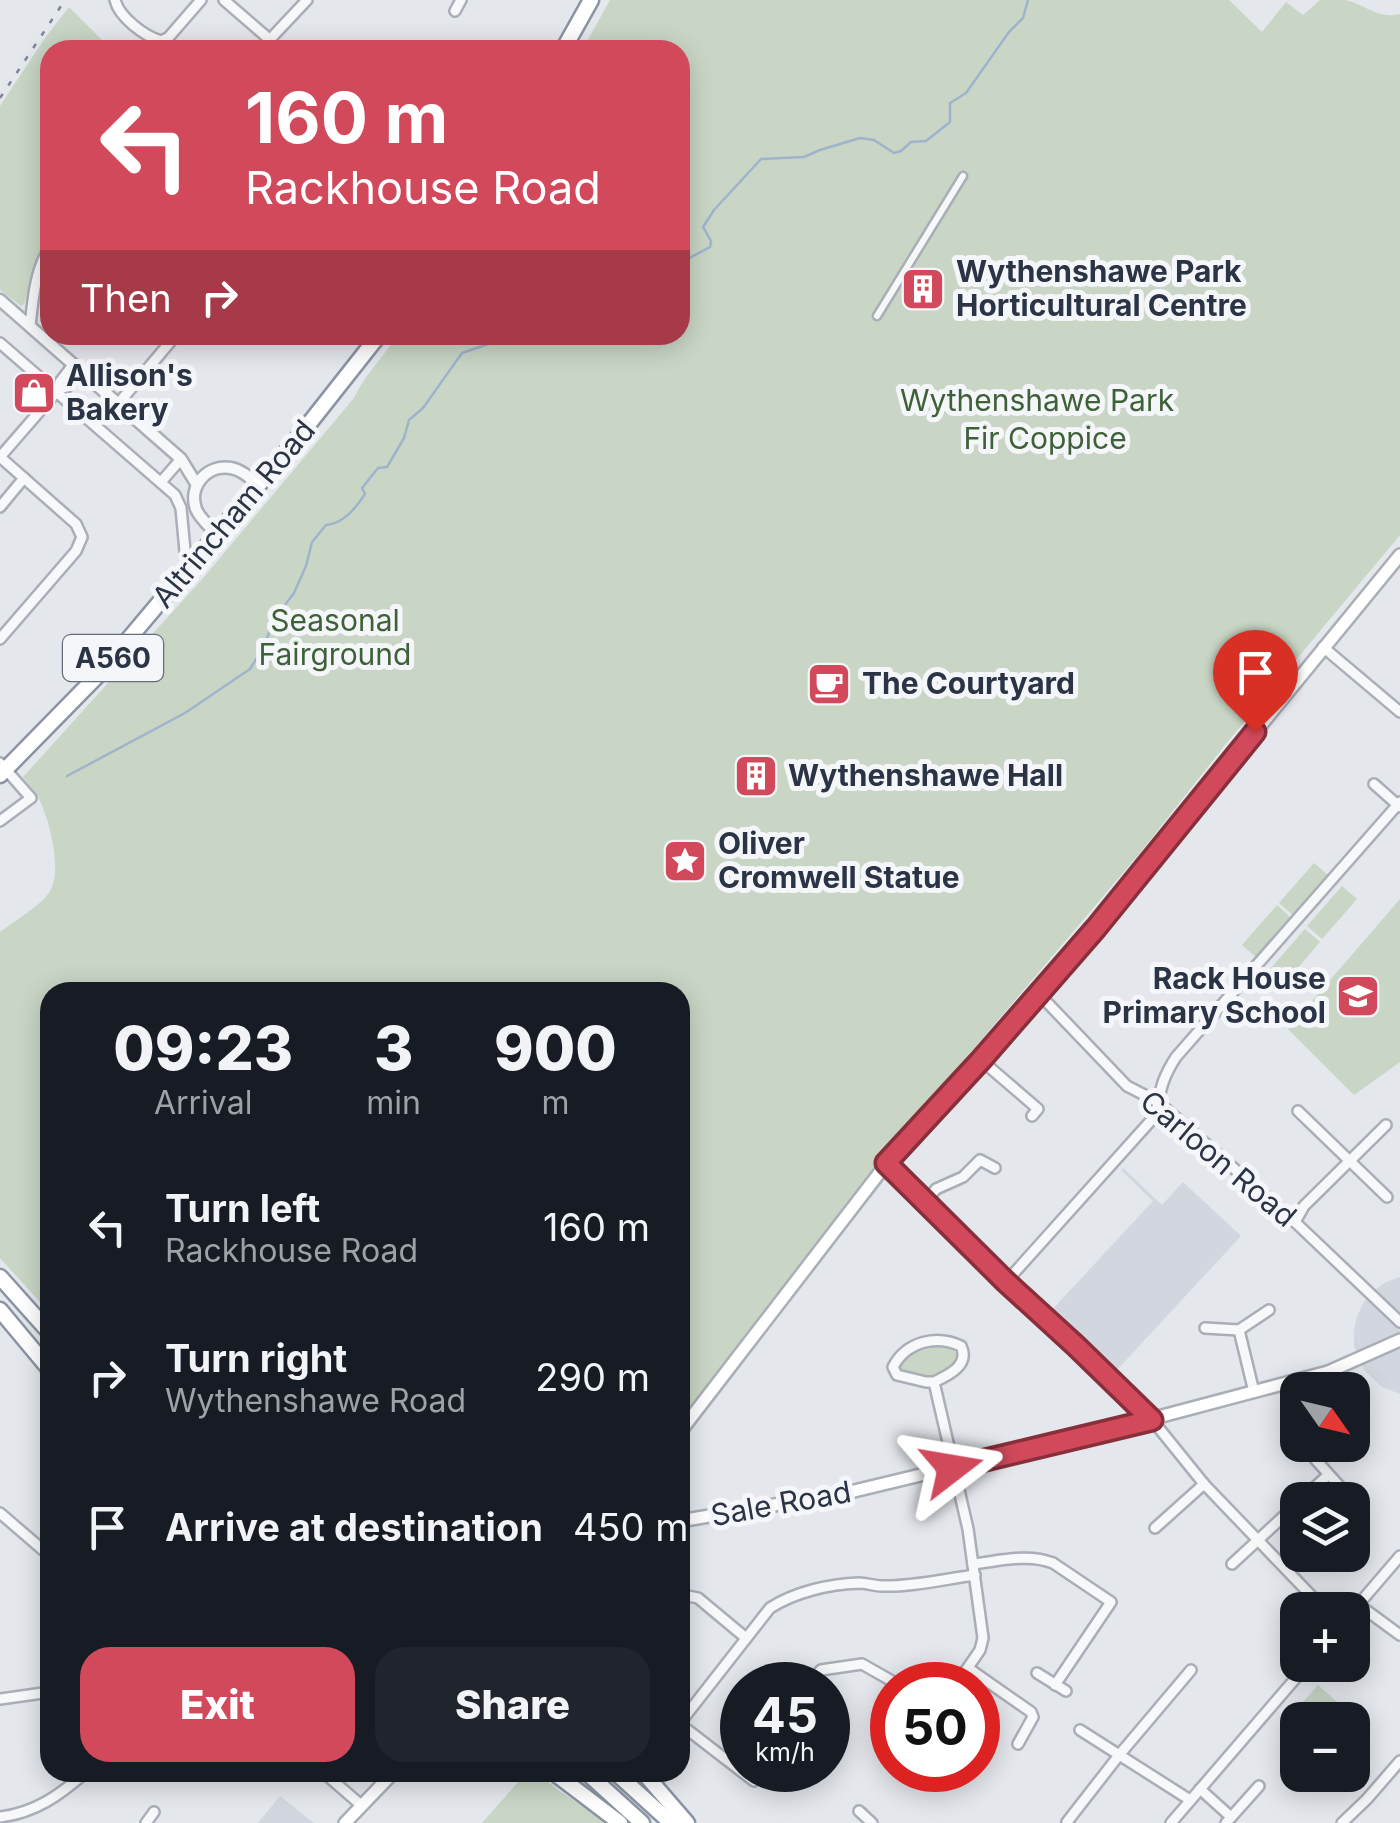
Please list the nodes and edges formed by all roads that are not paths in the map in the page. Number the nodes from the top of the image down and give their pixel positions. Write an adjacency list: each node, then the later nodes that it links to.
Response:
1 (115, 0): 9 (street)
2 (201, 0): 10 (street)
3 (224, 0): 8 (street)
4 (306, 0): 8 (street)
5 (461, 0): 7 (street)
6 (591, 0): 11 (highway)
7 (455, 11)
8 (269, 39)
9 (158, 40)
10 (163, 40)
11 (569, 40)
12 (963, 176): 15 (street)
13 (40, 268): 16 (street)
14 (0, 300): 16 (street)
15 (877, 316)
16 (30, 326): 17 (street)
17 (40, 335)
18 (0, 343): 23 (street)
19 (52, 345): 22 (street)
20 (168, 345): 24 (street)
21 (371, 345): 31 (highway, Altrincham Road / A560)
22 (78, 368): 23 (street); 24 (street)
23 (58, 390): 25 (street); 29 (street)
24 (118, 404): 26 (street)
25 (0, 457): 28 (street)
26 (182, 461): 27 (street); 29 (street); 30 (street)
27 (208, 472): 30 (street); 31 (street)
28 (24, 478): 32 (street); 36 (street)
29 (161, 482): 34 (street)
30 (197, 485): 33 (street)
31 (258, 485): 33 (highway, Altrincham Road / A560)
32 (0, 507)
33 (218, 534): 39 (highway, Altrincham Road / A560)
34 (186, 551)
35 (1400, 555): 37 (main road)
36 (0, 639)
37 (1324, 647): 38 (street); 43 (main road)
38 (1400, 712)
39 (2, 769): 42 (street)
40 (1374, 784): 41 (street)
41 (1399, 804): 45 (street)
42 (0, 821)
43 (1038, 994): 44 (main road); 45 (street, Carloon Road)
44 (981, 1060): 46 (street); 50 (main road)
45 (1158, 1102): 54 (street, Carloon Road); 56 (street)
46 (1038, 1109)
47 (1298, 1112): 49 (street)
48 (1386, 1125): 49 (street)
49 (1348, 1161): 52 (street); 54 (street)
50 (886, 1163): 53 (street); 67 (main road)
51 (995, 1168): 53 (street)
52 (1386, 1197)
53 (926, 1202): 56 (street)
54 (1295, 1222): 60 (street, Carloon Road)
55 (0, 1277): 59 (highway)
56 (1006, 1282): 68 (street)
57 (0, 1310): 64 (highway)
58 (1269, 1310): 62 (street)
59 (40, 1322)
60 (1400, 1324): 63 (street, Carloon Road)
61 (1205, 1328): 62 (street)
62 (1239, 1330): 66 (street)
63 (1398, 1341): 66 (main road, Sale Road)
64 (40, 1358)
65 (934, 1382): 65 (street); 70 (street)
66 (1254, 1392): 68 (main road, Sale Road)
67 (690, 1419)
68 (1152, 1420): 70 (main road, Sale Road); 74 (street)
69 (1318, 1462): 71 (street)
70 (952, 1468): 76 (main road, Sale Road); 83 (street)
71 (1328, 1475): 72 (street); 73 (street)
72 (1320, 1482)
73 (1335, 1482)
74 (1204, 1484): 78 (street); 79 (street)
75 (0, 1513): 80 (street)
76 (690, 1519)
77 (1280, 1520): 79 (street)
78 (1154, 1528)
79 (1259, 1540): 82 (street); 84 (street)
80 (40, 1547)
81 (1400, 1556): 85 (street)
82 (1232, 1564)
83 (974, 1569): 89 (street); 90 (street); 94 (street)
84 (1308, 1592)
85 (1370, 1592)
86 (690, 1596): 89 (street)
87 (1370, 1617): 88 (street)
88 (1400, 1635)
89 (746, 1638): 99 (street)
90 (972, 1662)
91 (1191, 1670): 104 (street)
92 (1037, 1673): 94 (street)
93 (1292, 1682): 114 (street)
94 (1056, 1685): 96 (street)
95 (1000, 1690): 102 (street)
96 (1066, 1692)
97 (40, 1693): 98 (street)
98 (0, 1699)
99 (690, 1711)
100 (1080, 1730): 104 (street)
101 (690, 1731): 103 (street)
102 (1018, 1744)
103 (720, 1752)
104 (1120, 1754): 115 (street); 121 (street)
105 (1398, 1767): 130 (street)
106 (75, 1782): 119 (street)
107 (334, 1782): 116 (street)
108 (384, 1782): 116 (main road)
109 (565, 1782): 124 (highway)
110 (597, 1782): 125 (highway)
111 (627, 1782): 126 (highway)
112 (652, 1782): 127 (highway)
113 (1259, 1786): 120 (street)
114 (1200, 1790): 115 (street); 120 (street)
115 (1190, 1800): 129 (street)
116 (362, 1805): 123 (main road)
117 (858, 1811): 128 (street)
118 (154, 1812): 122 (street)
119 (0, 1818)
120 (1229, 1820)
121 (1068, 1822)
122 (146, 1823)
123 (345, 1823)
124 (620, 1823)
125 (642, 1823)
126 (671, 1823)
127 (688, 1823)
128 (872, 1823)
129 (1171, 1823)
130 (1342, 1823)

